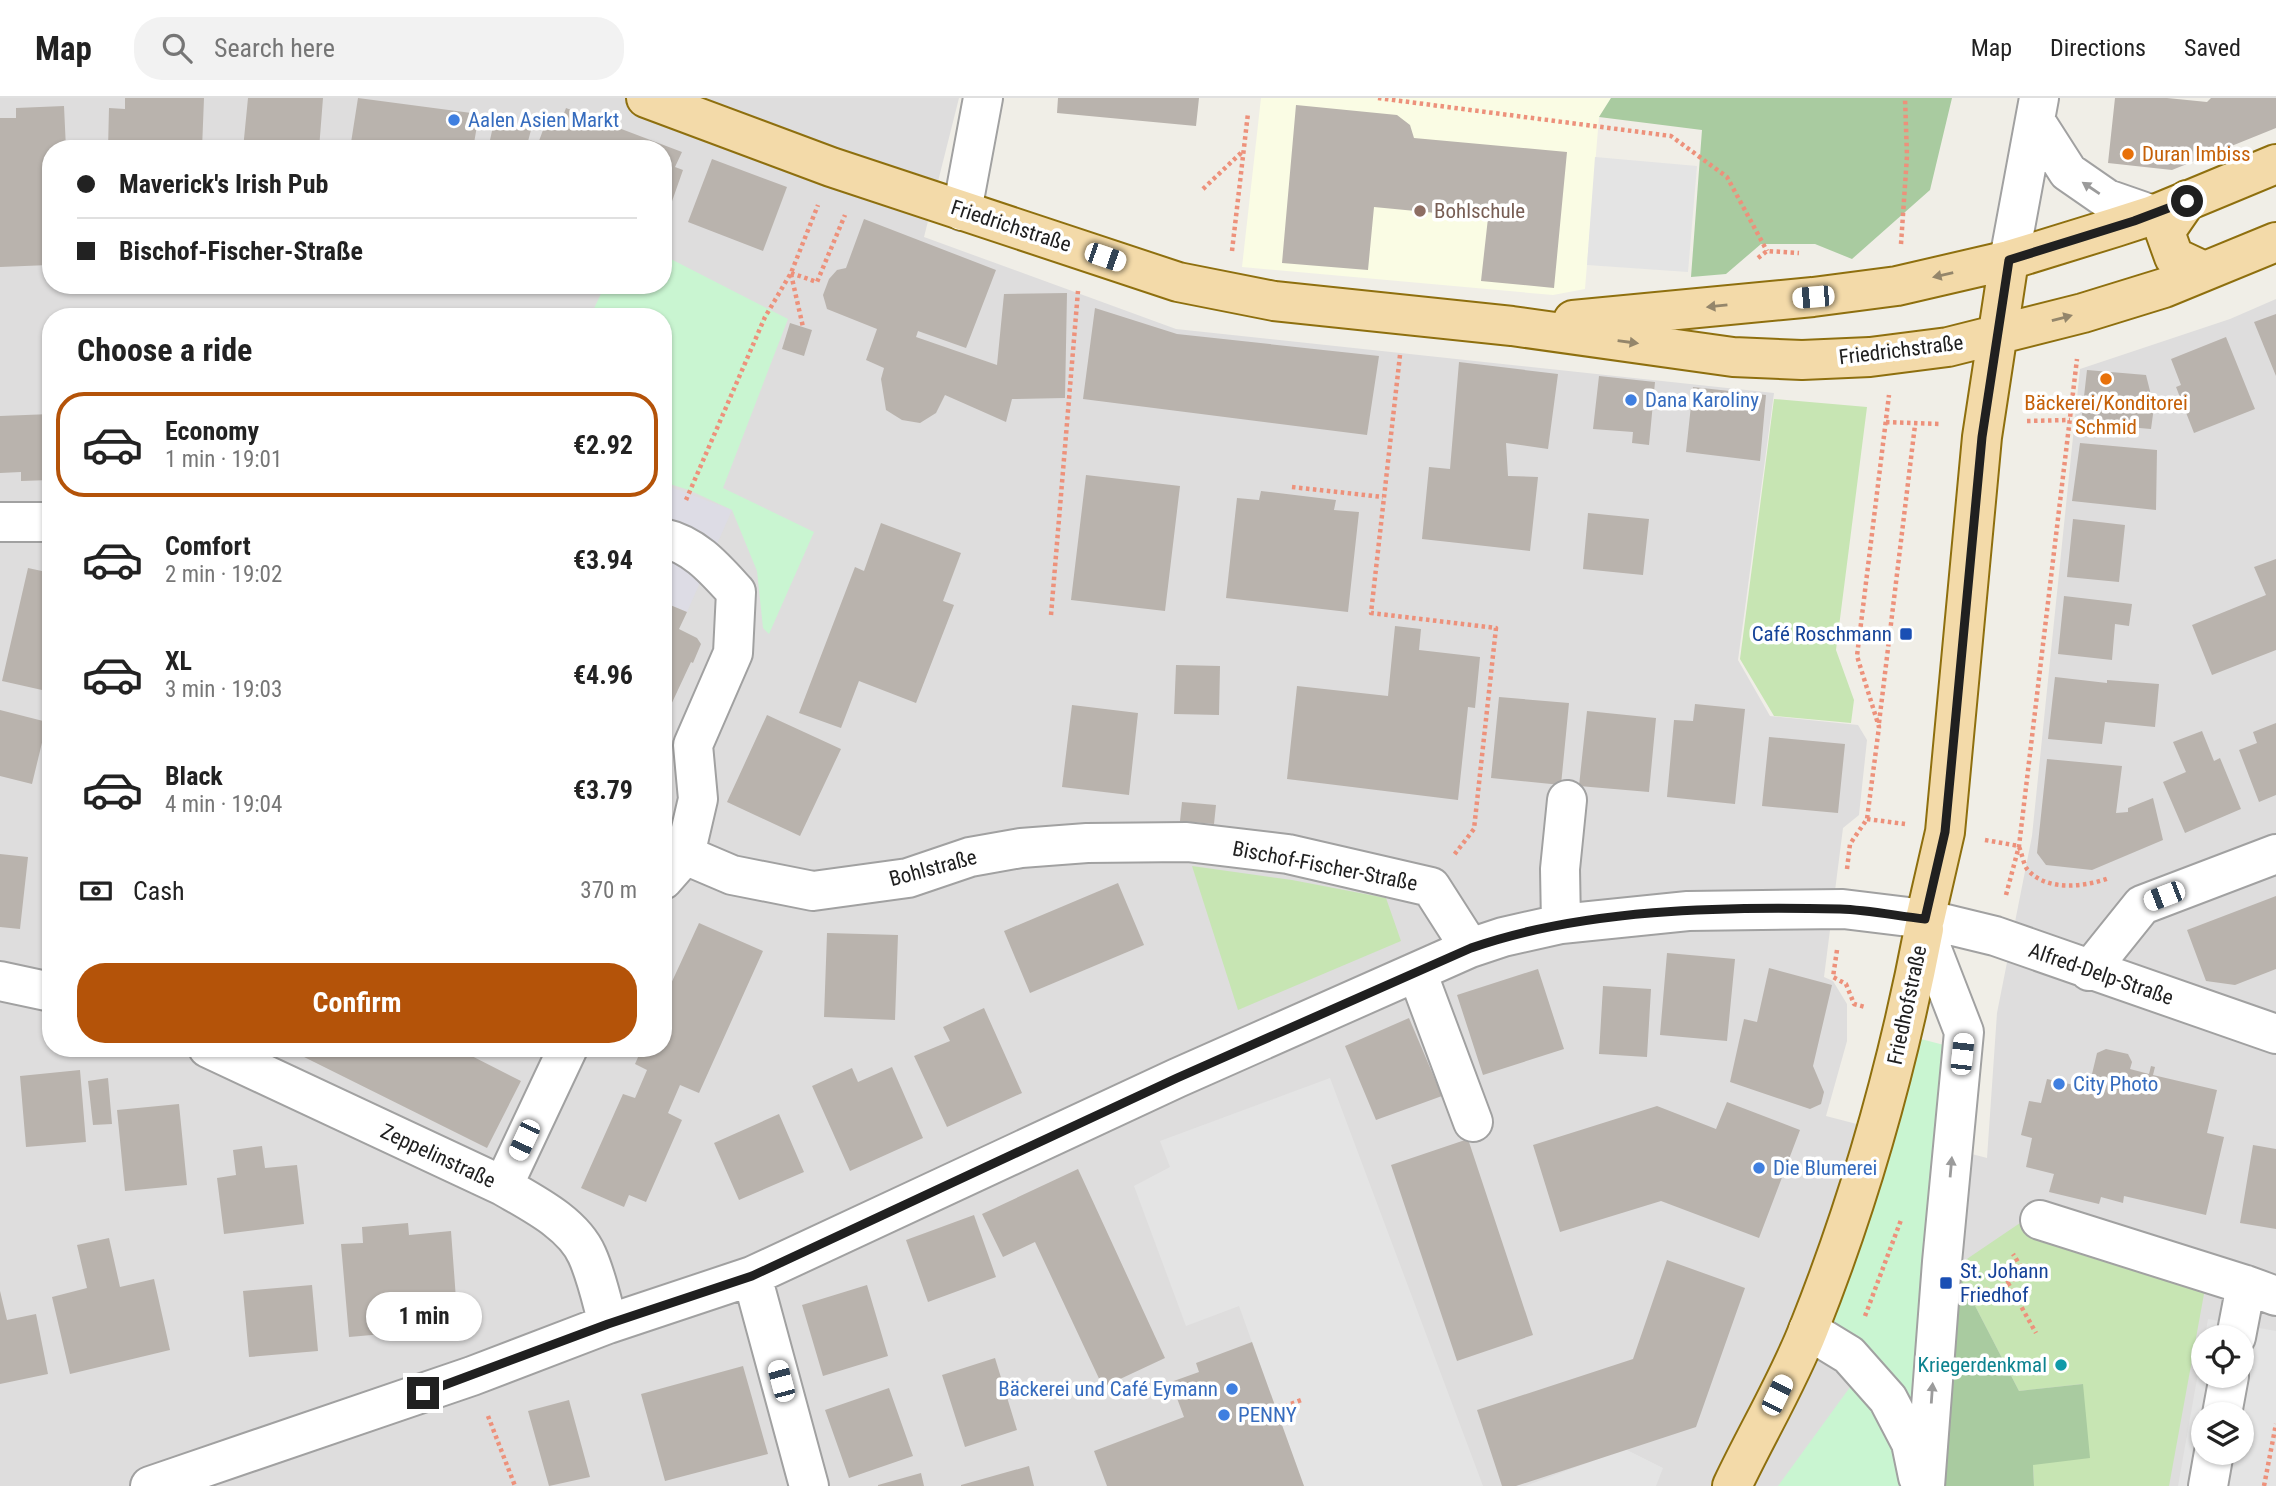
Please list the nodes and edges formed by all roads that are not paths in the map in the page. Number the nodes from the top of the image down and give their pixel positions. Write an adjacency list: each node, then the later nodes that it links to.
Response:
1 (646, 98): 6 (main road, Friedrichstraße)
2 (983, 98): 6 (street)
3 (2038, 110): 5 (street, one-way to 3); 8 (street, Friedhofstraße)
4 (2276, 164): 5 (main road, Friedrichstraße)
5 (2170, 208): 8 (main road, Friedrichstraße); 9 (main road)
6 (962, 211): 10 (main road, Friedrichstraße)
7 (2276, 242): 9 (main road, Friedrichstraße)
8 (2009, 260): 10 (main road, Friedrichstraße, one-way to 10); 11 (main road, Friedhofstraße)
9 (2204, 271): 11 (main road, Friedrichstraße, one-way to 9)
10 (1512, 326): 11 (main road, Friedrichstraße, one-way to 11)
11 (1996, 336): 20 (main road, Friedhofstraße)
12 (0, 522): 13 (street)
13 (42, 522)
14 (672, 542): 18 (street, Bohlstraße)
15 (1567, 800): 19 (street)
16 (1187, 842): 18 (street, Bohlstraße); 21 (street, Bischof-Fischer-Straße)
17 (2276, 854): 22 (street)
18 (674, 867)
19 (1561, 924): 20 (street); 21 (street)
20 (1925, 924): 22 (street, Alfred-Delp-Straße); 36 (main road, Friedhofstraße); 41 (street, one-way to 20)
21 (1471, 948): 23 (street)
22 (2089, 971): 26 (street, Alfred-Delp-Straße)
23 (1417, 972): 29 (street); 32 (street)
24 (0, 981): 25 (street)
25 (42, 986)
26 (2276, 1034)
27 (564, 1057): 30 (street)
28 (259, 1059): 30 (street, Zeppelinstraße)
29 (1474, 1122)
30 (503, 1186): 34 (street, Zeppelinstraße)
31 (2040, 1220): 33 (street)
32 (752, 1276): 34 (street); 39 (street)
33 (2261, 1291): 35 (street)
34 (608, 1324): 38 (street)
35 (2243, 1325)
36 (1808, 1330): 40 (main road, Friedhofstraße); 41 (street)
37 (2212, 1465): 42 (street)
38 (150, 1486)
39 (809, 1486)
40 (1732, 1486)
41 (1923, 1486)
42 (2208, 1486)

